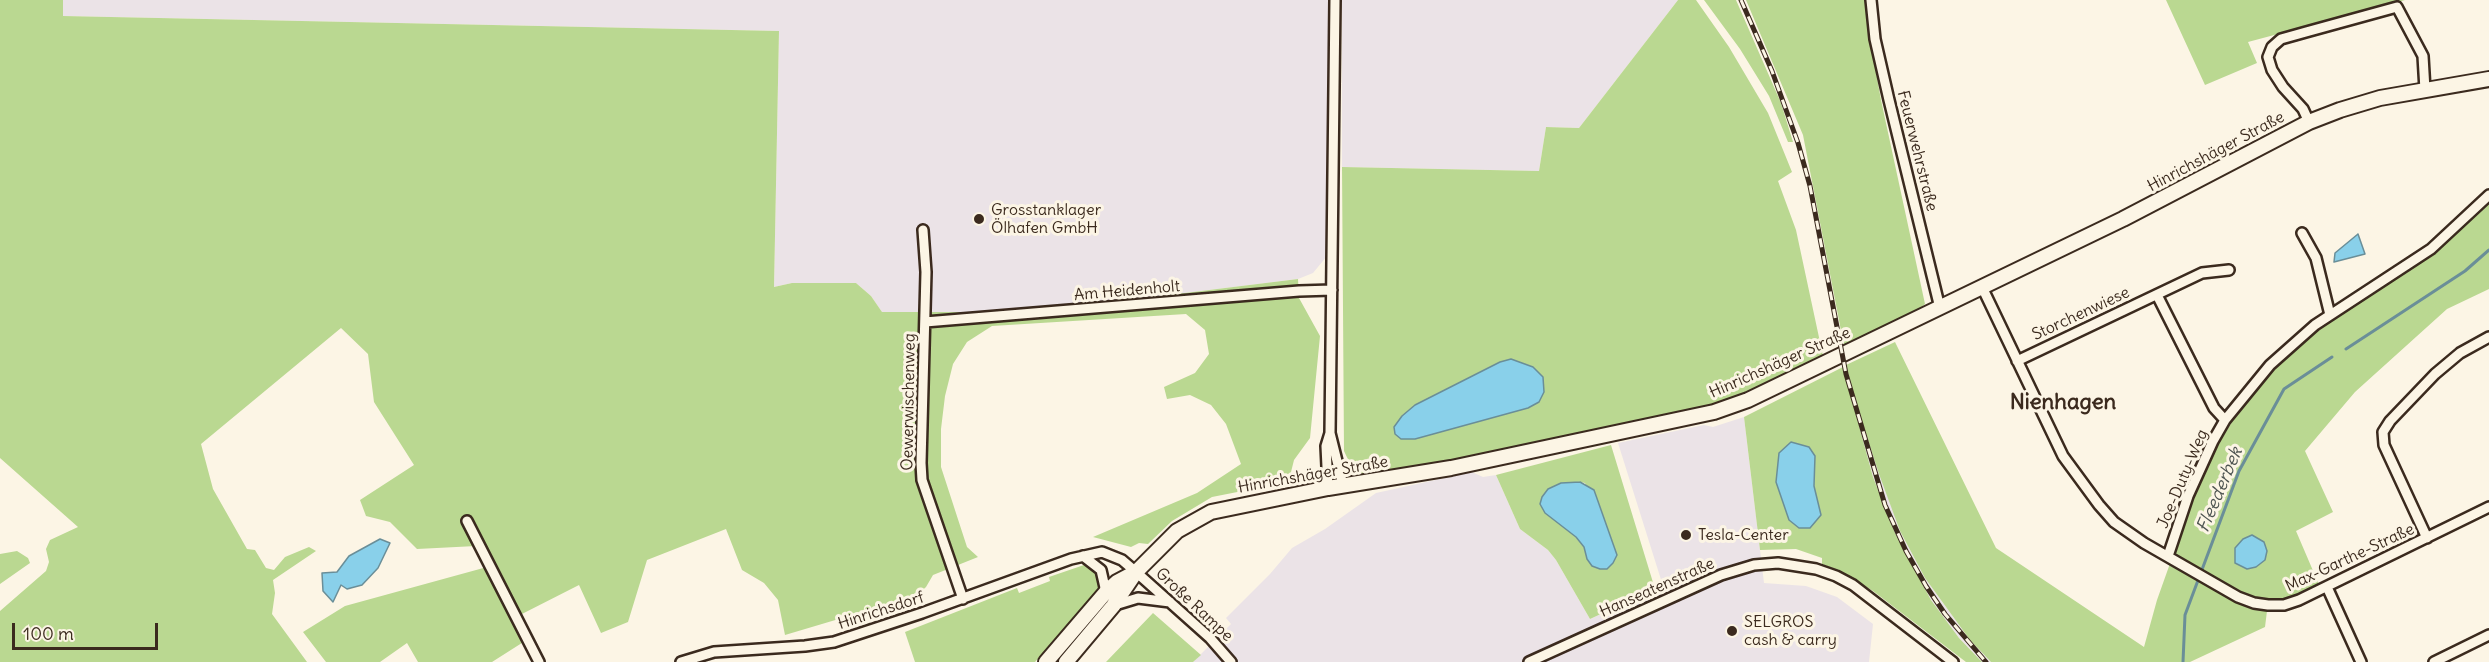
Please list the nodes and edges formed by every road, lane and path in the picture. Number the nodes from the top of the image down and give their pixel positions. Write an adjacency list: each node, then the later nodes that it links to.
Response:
1 (1335, 0): 11 (street)
2 (1871, 0): 13 (street, Feuerwehrstraße)
3 (2489, 79): 4 (main road, Hinrichshäger Straße)
4 (2425, 90): 5 (main road, Hinrichshäger Straße); 5 (street, Hinrichshäger Straße)
5 (2309, 122): 10 (main road, Hinrichshäger Straße)
6 (2489, 195): 14 (street, Joe-Duty-Weg)
7 (926, 230): 15 (street, Oewerwischenweg)
8 (2302, 233): 14 (street)
9 (2229, 270): 12 (street, Storchenwiese)
10 (1982, 287): 13 (main road, Hinrichshäger Straße); 17 (street, Max-Garthe-Straße)
11 (1332, 290): 15 (street, Am Heidenholt); 19 (street)
12 (2157, 295): 17 (street, Storchenwiese); 18 (street, Storchenwiese)
13 (1940, 308): 20 (main road, Hinrichshäger Straße)
14 (2330, 315): 18 (street, Joe-Duty-Weg)
15 (925, 322): 30 (street, Oewerwischenweg)
16 (2489, 337): 24 (street)
17 (2018, 361): 26 (street, Max-Garthe-Straße)
18 (2225, 420): 26 (street, Joe-Duty-Weg)
19 (1330, 433): 20 (street); 21 (street)
20 (1343, 485): 21 (main road, Hinrichshäger Straße)
21 (1328, 488): 27 (main road, Hinrichshäger Straße)
22 (2489, 507): 24 (street, Max-Garthe-Straße)
23 (467, 521): 34 (street)
24 (2427, 538): 28 (street, Max-Garthe-Straße)
25 (1083, 556): 27 (street, Hinrichsdorf); 29 (street); 30 (street, Hinrichsdorf)
26 (2168, 556): 28 (street, Max-Garthe-Straße)
27 (1136, 572): 29 (main road, Hinrichshäger Straße); 31 (street, Große Rampe); 32 (main road, Hinrichshäger Straße)
28 (2327, 587): 41 (street)
29 (1106, 592): 36 (main road, Hinrichshäger Straße)
30 (963, 599): 35 (street, Hinrichsdorf)
31 (1170, 602): 32 (street); 38 (street, Große Rampe)
32 (1113, 606): 37 (main road, Hinrichshäger Straße)
33 (2489, 635): 42 (street)
34 (539, 662)
35 (681, 662)
36 (1046, 662)
37 (1066, 662)
38 (1230, 662)
39 (1529, 662): 40 (street, Hanseatenstraße)
40 (1953, 662)
41 (2361, 662)
42 (2434, 662)

